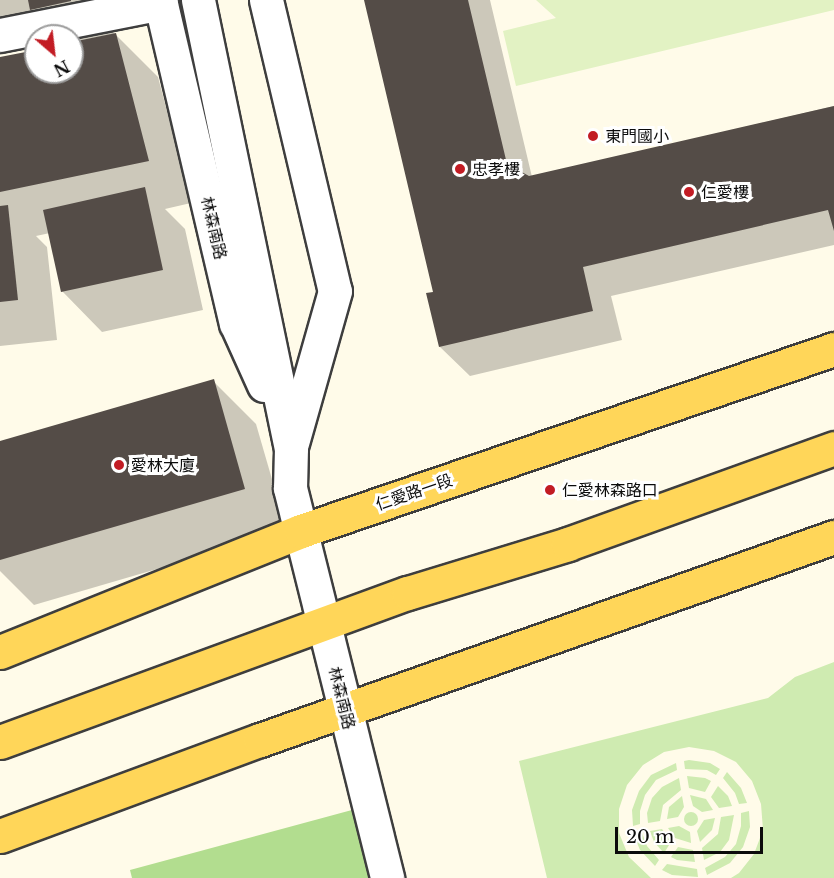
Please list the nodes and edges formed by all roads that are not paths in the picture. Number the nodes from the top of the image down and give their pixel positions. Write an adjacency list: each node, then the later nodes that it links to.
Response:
1 (198, 0): 6 (street, 林森南路)
2 (266, 0): 6 (street, 林森南路)
3 (161, 2): 4 (street); 6 (street, 林森南路)
4 (0, 34)
5 (834, 349): 8 (main road, 仁愛路一段)
6 (291, 448): 8 (street, 林森南路)
7 (834, 448): 10 (main road)
8 (301, 531): 10 (street, 林森南路); 11 (main road, 仁愛路一段)
9 (834, 537): 12 (main road)
10 (323, 624): 12 (street, 林森南路); 13 (main road)
11 (0, 652)
12 (345, 710): 14 (main road); 15 (street, 林森南路)
13 (0, 742)
14 (0, 836)
15 (387, 878)

